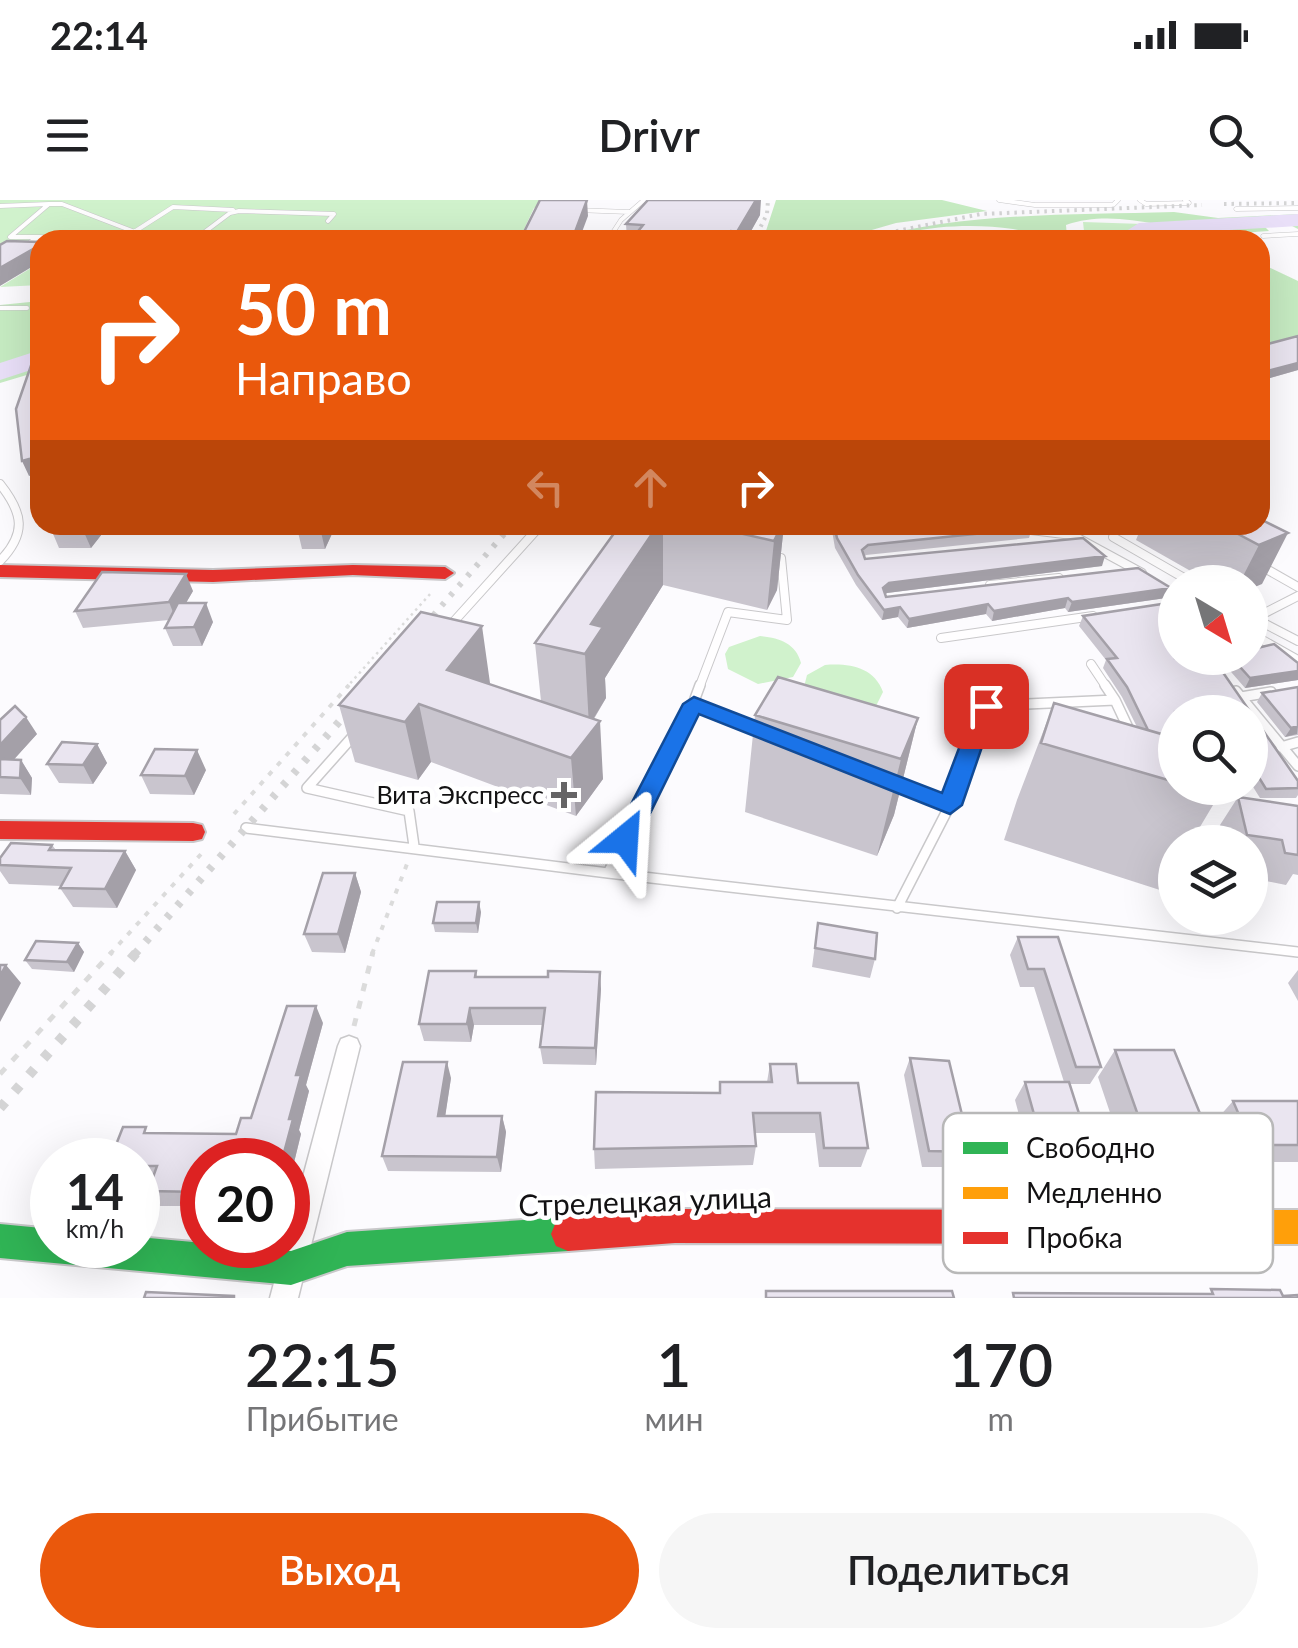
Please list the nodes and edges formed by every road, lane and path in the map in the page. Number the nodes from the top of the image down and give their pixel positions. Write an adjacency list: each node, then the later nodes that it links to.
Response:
1 (644, 200): 16 (lane)
2 (1000, 200): 9 (lane)
3 (1050, 200): 9 (lane)
4 (1083, 200): 11 (lane)
5 (1118, 200): 11 (lane)
6 (1140, 200): 7 (lane)
7 (1185, 200)
8 (49, 204): 10 (lane); 18 (lane); 23 (lane)
9 (1056, 205): 11 (lane)
10 (0, 206)
11 (1090, 206)
12 (1298, 208): 13 (lane)
13 (1236, 209)
14 (246, 210): 17 (lane); 19 (lane); 20 (lane)
15 (560, 210): 16 (lane)
16 (628, 212): 21 (lane)
17 (328, 222)
18 (130, 230)
19 (138, 230)
20 (207, 230)
21 (615, 230)
22 (1298, 234): 24 (lane)
23 (10, 236): 25 (lane); 26 (lane)
24 (1270, 236)
25 (0, 237)
26 (30, 237)
27 (30, 243): 28 (lane)
28 (0, 246)
29 (0, 308): 30 (lane)
30 (28, 308)
31 (0, 484): 39 (lane)
32 (532, 535): 53 (lane)
33 (1074, 535): 35 (lane)
34 (1113, 538): 40 (lane)
35 (1082, 540): 36 (lane); 41 (lane)
36 (1048, 544)
37 (762, 554): 64 (lane)
38 (1246, 558): 48 (lane)
39 (0, 561)
40 (1161, 565)
41 (1136, 570): 43 (lane); 45 (lane)
42 (0, 571): 44 (street)
43 (1116, 572)
44 (445, 573): 74 (path)
45 (1149, 577)
46 (1077, 578): 47 (lane)
47 (980, 587)
48 (1298, 587)
49 (1298, 596): 50 (lane)
50 (1268, 610)
51 (1097, 616): 54 (lane)
52 (1268, 626): 55 (lane)
53 (440, 637)
54 (942, 638)
55 (1298, 642)
56 (1268, 645): 57 (lane)
57 (1298, 660)
58 (1092, 664): 63 (lane)
59 (1231, 685): 61 (lane)
60 (1279, 690): 62 (lane)
61 (1238, 695)
62 (1251, 695)
63 (1115, 700): 70 (lane); 73 (lane)
64 (694, 704): 67 (lane); 79 (lane)
65 (367, 720): 78 (lane)
66 (1268, 732): 69 (lane)
67 (785, 740)
68 (1298, 742): 69 (lane)
69 (1280, 747): 71 (lane)
70 (1138, 749)
71 (1298, 766)
72 (876, 776): 73 (lane)
73 (950, 805): 80 (lane)
74 (231, 818)
75 (246, 828): 78 (lane)
76 (0, 830): 77 (street)
77 (201, 840): 83 (path)
78 (414, 846): 79 (lane); 82 (path)
79 (608, 873): 80 (lane)
80 (897, 908): 81 (lane)
81 (1298, 952)
82 (349, 1046): 84 (street)
83 (0, 1074)
84 (310, 1195)
85 (943, 1226): 88 (street, Стрелецкая улица)
86 (0, 1240): 87 (street, Стрелецкая улица)
87 (180, 1257)
88 (310, 1262)
89 (291, 1268): 90 (street)
90 (284, 1298)

